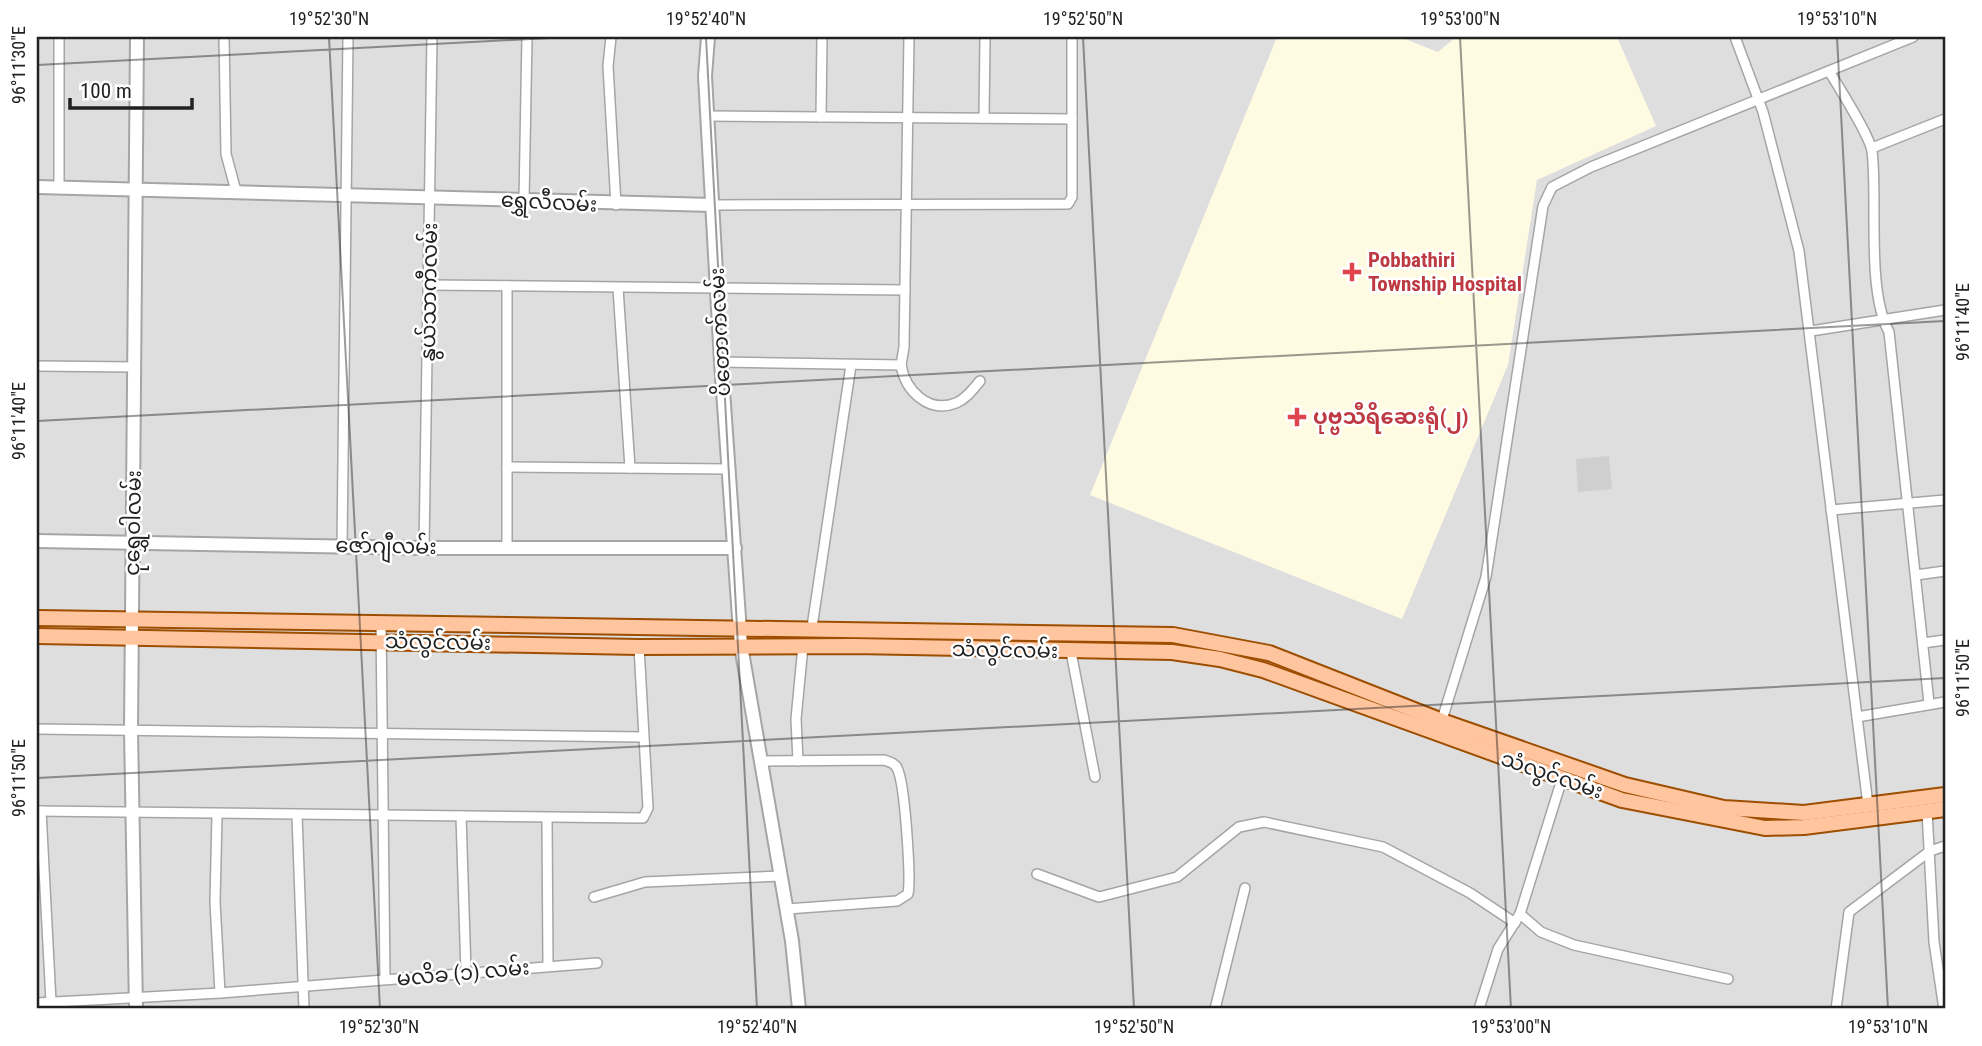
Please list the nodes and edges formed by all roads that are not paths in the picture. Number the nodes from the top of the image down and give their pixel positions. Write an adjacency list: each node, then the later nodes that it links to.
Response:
1 (59, 37): 25 (street)
2 (137, 37): 26 (street, ငုရွှေဝါလမ်း)
3 (224, 37): 27 (street)
4 (348, 37): 28 (street)
5 (432, 37): 29 (street, နွယ်သာကီလမ်း)
6 (527, 37): 30 (street)
7 (611, 37): 31 (street)
8 (708, 37): 17 (street, ပိတောက်လမ်း)
9 (822, 37): 18 (street)
10 (909, 37): 19 (street)
11 (985, 37): 20 (street)
12 (1072, 37): 21 (street)
13 (1735, 37): 16 (street)
14 (1913, 37): 15 (street)
15 (1829, 71): 16 (street); 23 (street)
16 (1758, 99): 41 (street); 79 (street)
17 (707, 116): 18 (street); 32 (street, ပိတောက်လမ်း)
18 (821, 117): 19 (street)
19 (909, 118): 20 (street); 33 (street)
20 (984, 118): 21 (street)
21 (1072, 119): 33 (street, ရွှေလီလမ်း)
22 (1945, 119): 23 (street)
23 (1871, 148): 40 (street)
24 (37, 187): 25 (street, ရွှေလီလမ်း)
25 (59, 187): 26 (street, ရွှေလီလမ်း)
26 (135, 189): 27 (street, ရွှေလီလမ်း); 46 (street, ငုရွှေဝါလမ်း)
27 (236, 191): 28 (street, ရွှေလီလမ်း)
28 (347, 194): 29 (street, ရွှေလီလမ်း); 56 (street)
29 (430, 198): 30 (street, ရွှေလီလမ်း); 34 (street, နွယ်သာကီလမ်း)
30 (524, 200): 31 (street, ရွှေလီလမ်း)
31 (616, 205): 32 (street, ရွှေလီလမ်း)
32 (713, 205): 33 (street, ရွှေလီလမ်း); 37 (street, ပိတောက်လမ်း)
33 (909, 205): 38 (street)
34 (430, 285): 35 (street); 58 (street, နွယ်သာကီလမ်း)
35 (508, 286): 36 (street); 48 (street)
36 (618, 288): 37 (street); 49 (street)
37 (717, 290): 38 (street); 42 (street, ပိတောက်လမ်း)
38 (905, 290): 44 (street)
39 (1945, 310): 40 (street)
40 (1883, 321): 41 (street); 52 (street)
41 (1811, 331): 53 (street)
42 (720, 362): 43 (street); 50 (street, ပိတောက်လမ်း)
43 (851, 365): 44 (street); 66 (street)
44 (901, 365): 47 (street)
45 (37, 366): 46 (street)
46 (134, 367): 55 (street, ငုရွှေဝါလမ်း)
47 (980, 381)
48 (507, 467): 49 (street); 57 (street)
49 (630, 468): 50 (street)
50 (729, 469): 59 (street, ပိတောက်လမ်း)
51 (1945, 500): 52 (street)
52 (1907, 504): 53 (street); 61 (street)
53 (1831, 510): 78 (street)
54 (37, 541): 55 (street, ဇော်ဂျီလမ်း)
55 (133, 543): 56 (street, ဇော်ဂျီလမ်း); 63 (street, ငုရွှေဝါလမ်း)
56 (342, 546): 58 (street, ဇော်ဂျီလမ်း)
57 (507, 547): 58 (street, ဇော်ဂျီလမ်း); 59 (street, ဇော်ဂျီလမ်း)
58 (424, 548)
59 (735, 548): 65 (street, ပိတောက်လမ်း)
60 (1945, 571): 61 (street)
61 (1916, 575): 71 (street)
62 (37, 618): 63 (main road, သံလွင်လမ်း)
63 (132, 619): 64 (main road, သံလွင်လမ်း); 68 (street, ငုရွှေဝါလမ်း)
64 (381, 622): 65 (main road, သံလွင်လမ်း); 69 (street)
65 (740, 626): 66 (main road, သံလွင်လမ်း); 72 (street, ပိတောက်လမ်း)
66 (812, 627): 79 (main road, သံလွင်လမ်း)
67 (37, 636): 68 (main road, သံလွင်လမ်း)
68 (132, 636): 69 (main road, သံလွင်လမ်း); 81 (street, ငုရွှေဝါလမ်း)
69 (381, 640): 74 (main road, သံလွင်လမ်း); 82 (street)
70 (1945, 640): 71 (street)
71 (1923, 643): 77 (street)
72 (741, 646): 73 (main road, သံလွင်လမ်း); 74 (main road, သံလွင်လမ်း); 84 (street, ပိတောက်လမ်း)
73 (803, 646): 75 (main road, သံလွင်လမ်း); 85 (street)
74 (639, 647): 83 (street)
75 (1071, 652): 79 (main road, သံလွင်လမ်း); 86 (street)
76 (1945, 702): 77 (street)
77 (1929, 703): 78 (street)
78 (1857, 717): 89 (street)
79 (1438, 728): 87 (main road, သံလွင်လမ်း); 90 (main road, သံလွင်လမ်း)
80 (37, 729): 81 (street)
81 (131, 731): 82 (street); 94 (street, ငုရွှေဝါလမ်း)
82 (382, 734): 83 (street); 97 (street)
83 (643, 737): 99 (street)
84 (762, 761): 85 (street); 103 (street, ပိတောက်လမ်း)
85 (798, 761): 106 (street)
86 (1095, 777)
87 (1562, 779): 90 (main road, သံလွင်လမ်း); 107 (street)
88 (1945, 795): 89 (main road, သံလွင်လမ်း)
89 (1868, 805): 90 (main road, သံလွင်လမ်း)
90 (1681, 806): 93 (main road, သံလွင်လမ်း)
91 (1945, 809): 93 (main road, သံလွင်လမ်း)
92 (39, 811): 94 (street); 116 (street)
93 (1927, 811): 101 (street)
94 (132, 812): 95 (street); 118 (street, ငုရွှေဝါလမ်း)
95 (217, 815): 96 (street); 115 (street)
96 (297, 815): 97 (street); 114 (street)
97 (382, 816): 98 (street); 112 (street)
98 (461, 816): 99 (street); 111 (street)
99 (547, 818): 110 (street)
100 (1945, 846): 101 (street)
101 (1930, 851): 123 (street); 124 (street)
102 (1037, 874): 108 (street)
103 (781, 876): 105 (street); 106 (street, ပိတောက်လမ်း)
104 (1245, 888): 121 (street)
105 (594, 897)
106 (786, 909): 120 (street, ပိတောက်လမ်း)
107 (1520, 914): 108 (street); 113 (street)
108 (1515, 923): 122 (street)
109 (597, 963): 110 (street, မလိခ (၁) လမ်း)
110 (548, 966): 111 (street, မလိခ (၁) လမ်း)
111 (466, 972): 112 (street, မလိခ (၁) လမ်း)
112 (385, 979): 114 (street, မလိခ (၁) လမ်း)
113 (1728, 979)
114 (302, 985): 115 (street, မလိခ (၁) လမ်း); 119 (street)
115 (220, 993): 118 (street, မလိခ (၁) လမ်း)
116 (51, 1002): 117 (street, မလိခ (၁) လမ်း); 118 (street, မလိခ (၁) လမ်း)
117 (37, 1003)
118 (135, 1003)
119 (304, 1009)
120 (799, 1009)
121 (1215, 1009)
122 (1479, 1009)
123 (1836, 1009)
124 (1944, 1009)

